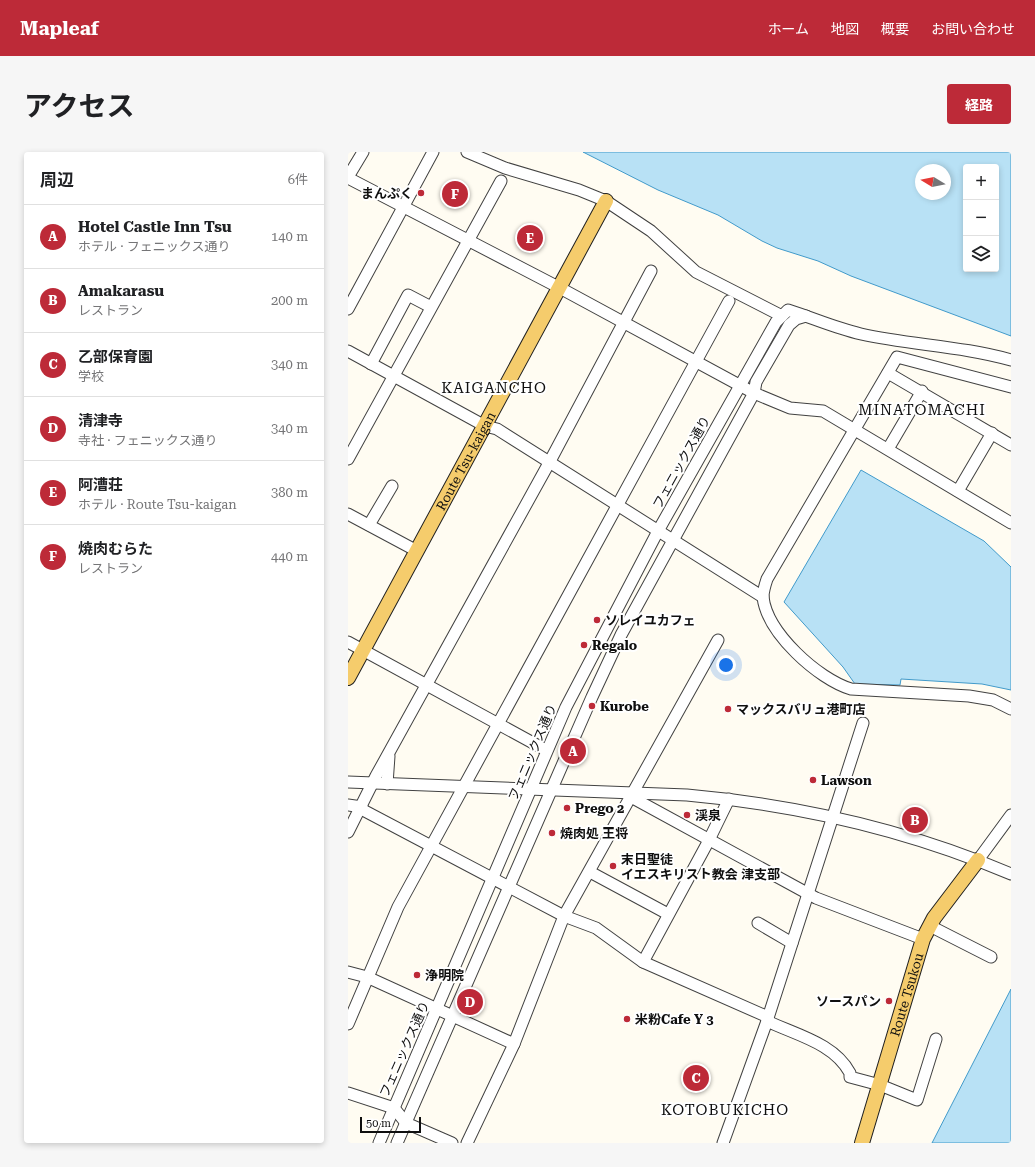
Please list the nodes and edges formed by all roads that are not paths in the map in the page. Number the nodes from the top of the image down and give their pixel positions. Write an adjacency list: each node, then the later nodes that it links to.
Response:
1 (363, 152): 4 (street)
2 (433, 152): 7 (street)
3 (466, 152): 6 (street)
4 (348, 178): 7 (street)
5 (501, 181): 8 (street)
6 (606, 201): 10 (main road, Route Tsu-kaigan); 14 (street)
7 (403, 207): 8 (street); 13 (street)
8 (467, 240): 10 (street); 12 (street)
9 (650, 271): 16 (street)
10 (560, 288): 16 (street); 27 (main road, Route Tsu-kaigan)
11 (729, 301): 19 (street)
12 (431, 307): 20 (street); 22 (street)
13 (348, 309)
14 (782, 316): 15 (street); 23 (street, フェニックス通り)
15 (806, 316): 18 (street); 26 (street)
16 (624, 323): 19 (street); 33 (street)
17 (348, 351): 20 (street)
18 (1011, 360)
19 (696, 361): 23 (street); 36 (street)
20 (371, 364): 22 (street)
21 (888, 373): 24 (street); 25 (street); 28 (street)
22 (394, 376): 27 (street); 32 (street)
23 (740, 385): 26 (street); 40 (street, フェニックス通り)
24 (1011, 386)
25 (922, 391): 29 (street); 31 (street)
26 (754, 393): 28 (street); 41 (street)
27 (485, 426): 33 (street); 42 (main road, Route Tsu-kaigan)
28 (855, 428): 31 (street); 43 (street)
29 (992, 433): 30 (street); 35 (street)
30 (1011, 445)
31 (888, 449): 35 (street)
32 (348, 459)
33 (549, 463): 36 (street); 48 (street)
34 (392, 486): 39 (street)
35 (958, 491): 38 (street)
36 (617, 506): 40 (street); 51 (street)
37 (348, 514): 39 (street)
38 (1011, 523)
39 (369, 525): 42 (street)
40 (658, 531): 41 (street); 52 (street, フェニックス通り)
41 (673, 541): 43 (street); 59 (street)
42 (417, 551): 46 (main road, Route Tsu-kaigan)
43 (763, 597): 49 (street)
44 (718, 640): 60 (street)
45 (348, 642): 46 (street)
46 (363, 650): 47 (main road, Route Tsu-kaigan); 48 (street)
47 (348, 678)
48 (428, 685): 51 (street); 53 (street)
49 (1011, 709)
50 (864, 723): 65 (street)
51 (498, 724): 52 (street); 57 (street)
52 (546, 750): 58 (street, フェニックス通り)
53 (389, 754): 55 (street); 56 (street)
54 (348, 782): 55 (street)
55 (374, 784): 56 (street); 63 (street)
56 (387, 784): 57 (street)
57 (463, 787): 58 (street); 68 (street)
58 (532, 790): 59 (street); 72 (street, フェニックス通り)
59 (552, 790): 60 (street); 73 (street)
60 (632, 795): 61 (street); 67 (street); 70 (street)
61 (729, 799): 65 (street); 67 (street)
62 (348, 805): 63 (street)
63 (361, 808): 66 (street); 68 (street)
64 (1011, 815): 69 (street)
65 (833, 816): 69 (street); 74 (street)
66 (348, 832)
67 (708, 840): 74 (street); 75 (street)
68 (430, 847): 72 (street); 84 (street)
69 (978, 860): 71 (street); 78 (main road, Route Tsukou)
70 (590, 872): 75 (street); 76 (street)
71 (1011, 874)
72 (493, 879): 73 (street); 85 (street, フェニックス通り)
73 (510, 887): 76 (street); 86 (street)
74 (808, 893): 79 (street); 80 (street)
75 (668, 914): 82 (street)
76 (564, 916): 82 (street); 90 (street)
77 (758, 923): 80 (street)
78 (930, 926): 79 (main road, Route Tsukou); 81 (street)
79 (923, 939): 91 (main road, Route Tsukou)
80 (792, 943): 88 (street)
81 (991, 957)
82 (643, 962): 88 (street)
83 (348, 972): 84 (street)
84 (367, 977): 85 (street); 87 (street)
85 (437, 1010): 86 (street); 93 (street, フェニックス通り)
86 (452, 1016): 90 (street); 94 (street)
87 (349, 1019)
88 (768, 1019): 91 (street); 99 (street)
89 (936, 1039): 91 (street)
90 (514, 1044): 98 (street)
91 (880, 1085): 100 (main road, Route Tsukou)
92 (348, 1093): 93 (street)
93 (394, 1108): 94 (street); 95 (street, フェニックス通り)
94 (406, 1123): 96 (street); 97 (street)
95 (379, 1143)
96 (397, 1143)
97 (452, 1143)
98 (467, 1143)
99 (723, 1143)
100 (862, 1143)

